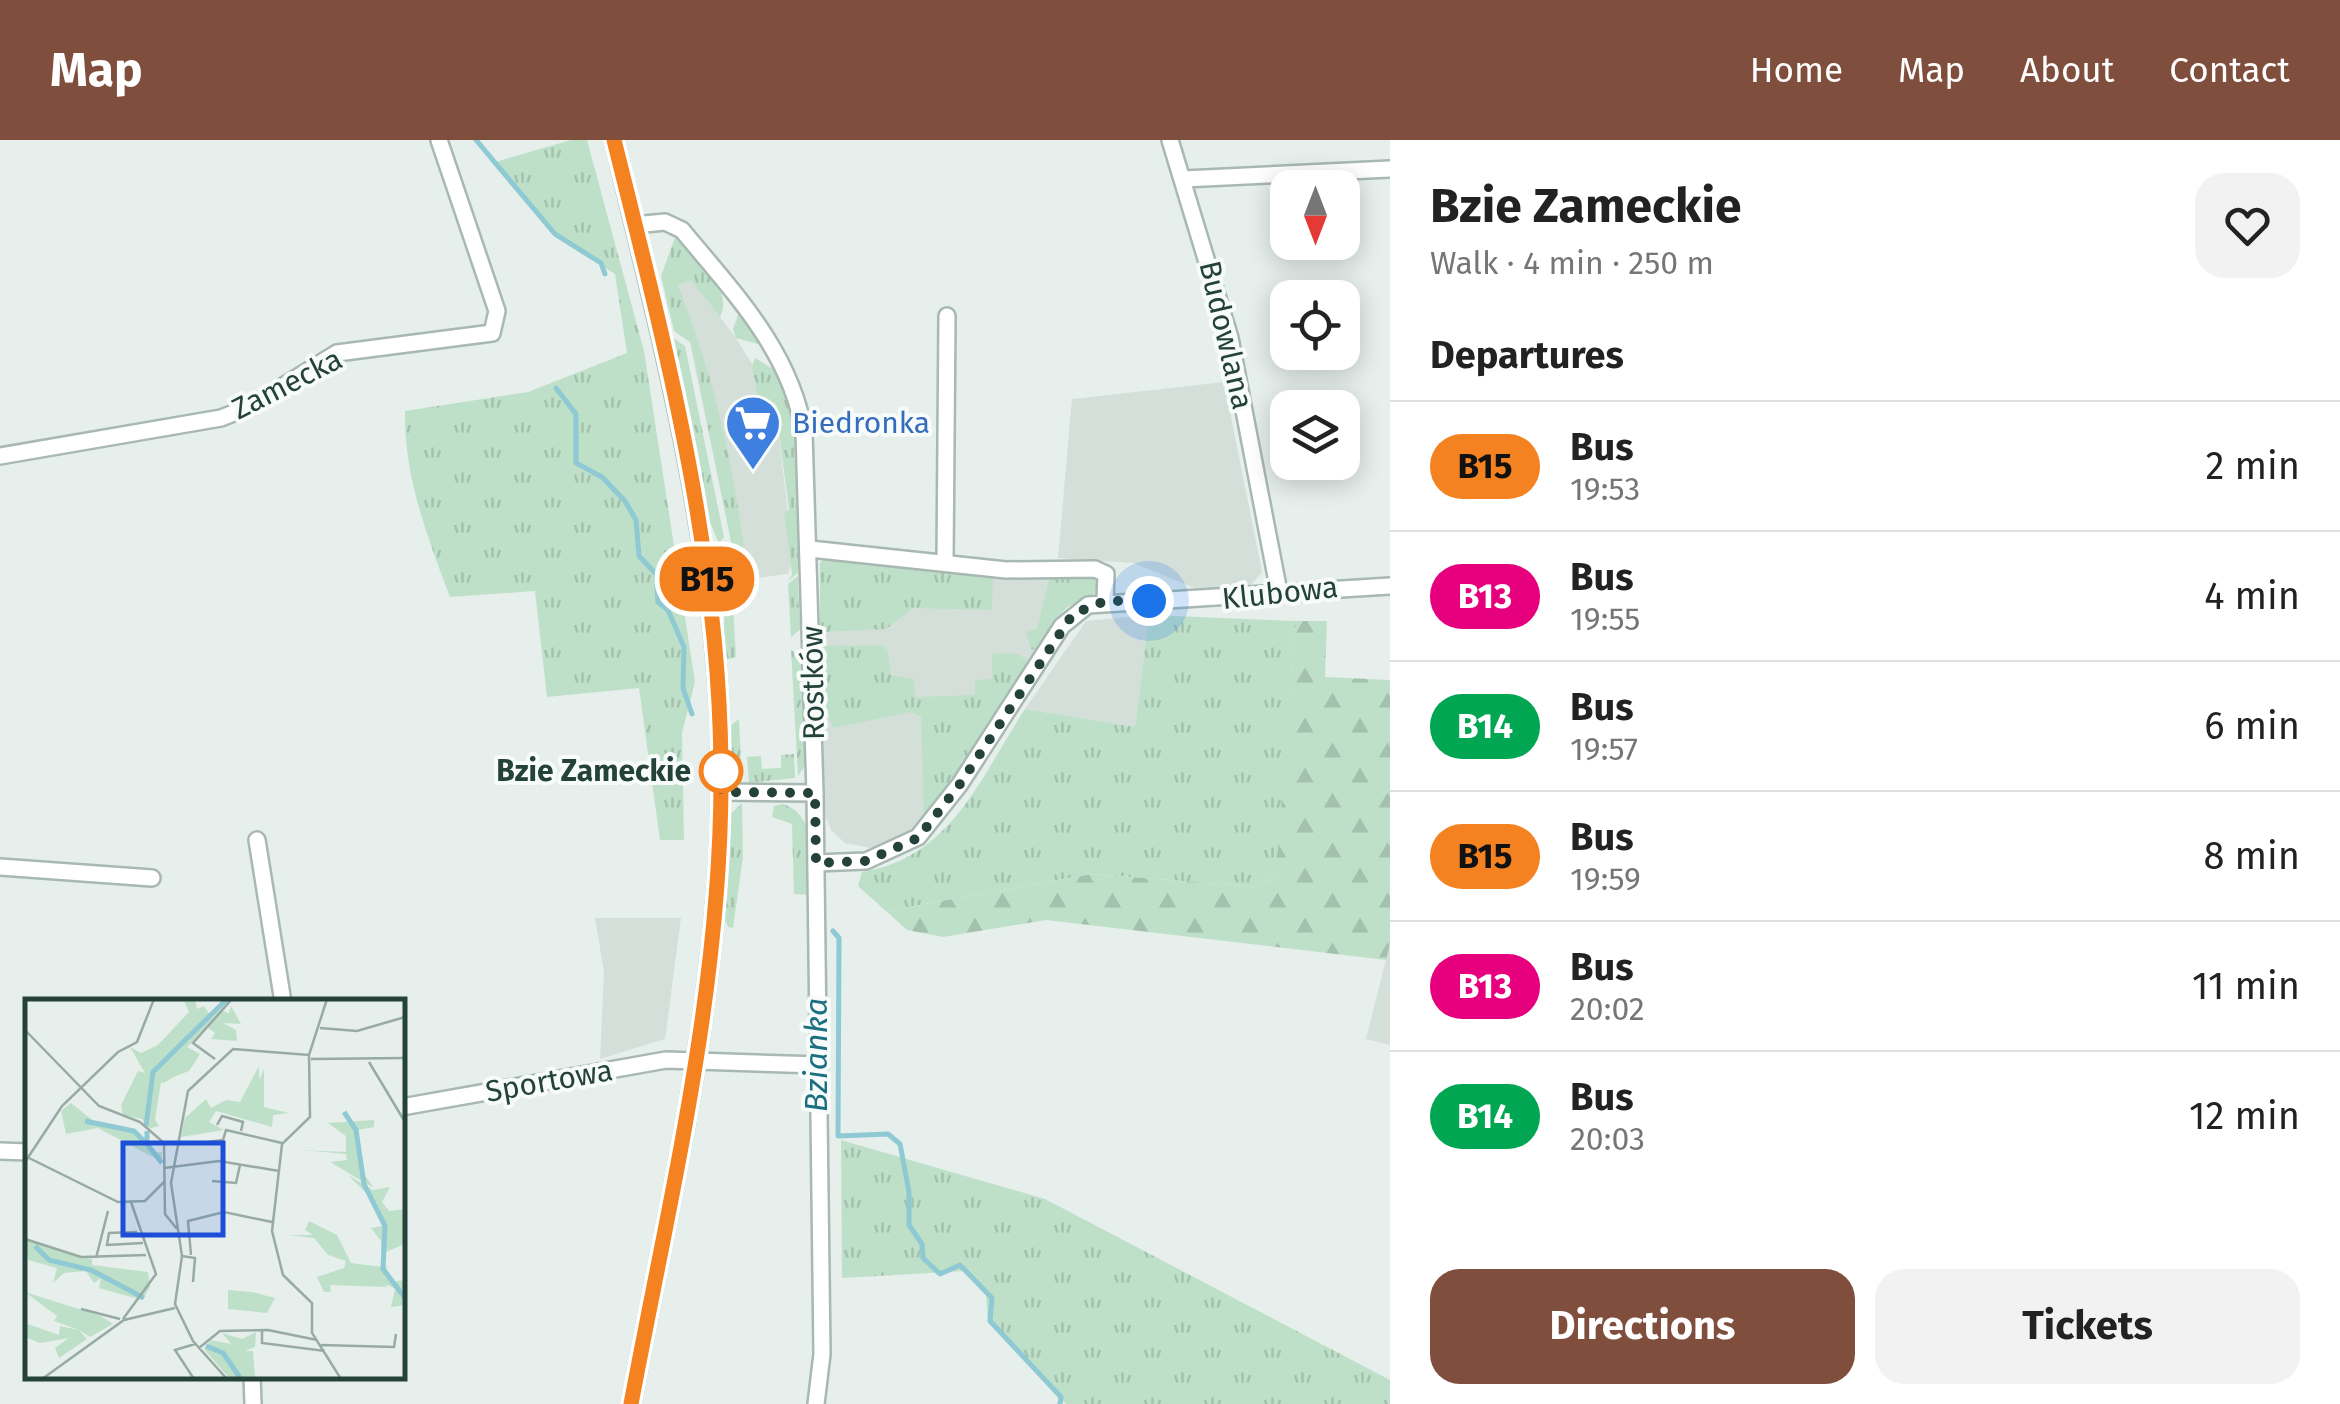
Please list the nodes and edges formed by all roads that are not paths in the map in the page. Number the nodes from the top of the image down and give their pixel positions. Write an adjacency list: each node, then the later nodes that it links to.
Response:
1 (439, 140): 8 (street, Zamecka)
2 (614, 140): 6 (street)
3 (1170, 140): 5 (street, Budowlana)
4 (1390, 169): 5 (street)
5 (1184, 180): 12 (street, Budowlana)
6 (634, 225): 9 (street, Rostków); 14 (street)
7 (948, 316): 10 (street)
8 (0, 456)
9 (810, 549): 10 (street); 15 (street, Rostków)
10 (945, 563): 13 (street)
11 (1390, 586): 12 (street, Klubowa)
12 (1279, 592): 13 (street, Klubowa)
13 (1105, 601): 17 (street, Klubowa)
14 (721, 792): 15 (street); 21 (street)
15 (815, 793): 17 (street, Rostków)
16 (258, 840): 20 (street)
17 (816, 863): 22 (street, Rostków)
18 (0, 866): 19 (street)
19 (152, 878)
20 (282, 999)
21 (696, 1057): 22 (street, Sportowa); 23 (street, Sportowa); 28 (street)
22 (818, 1064): 29 (street, Rostków)
23 (405, 1107)
24 (0, 1151): 25 (street)
25 (25, 1152)
26 (252, 1379): 27 (street)
27 (253, 1404)
28 (632, 1404)
29 (816, 1404)

